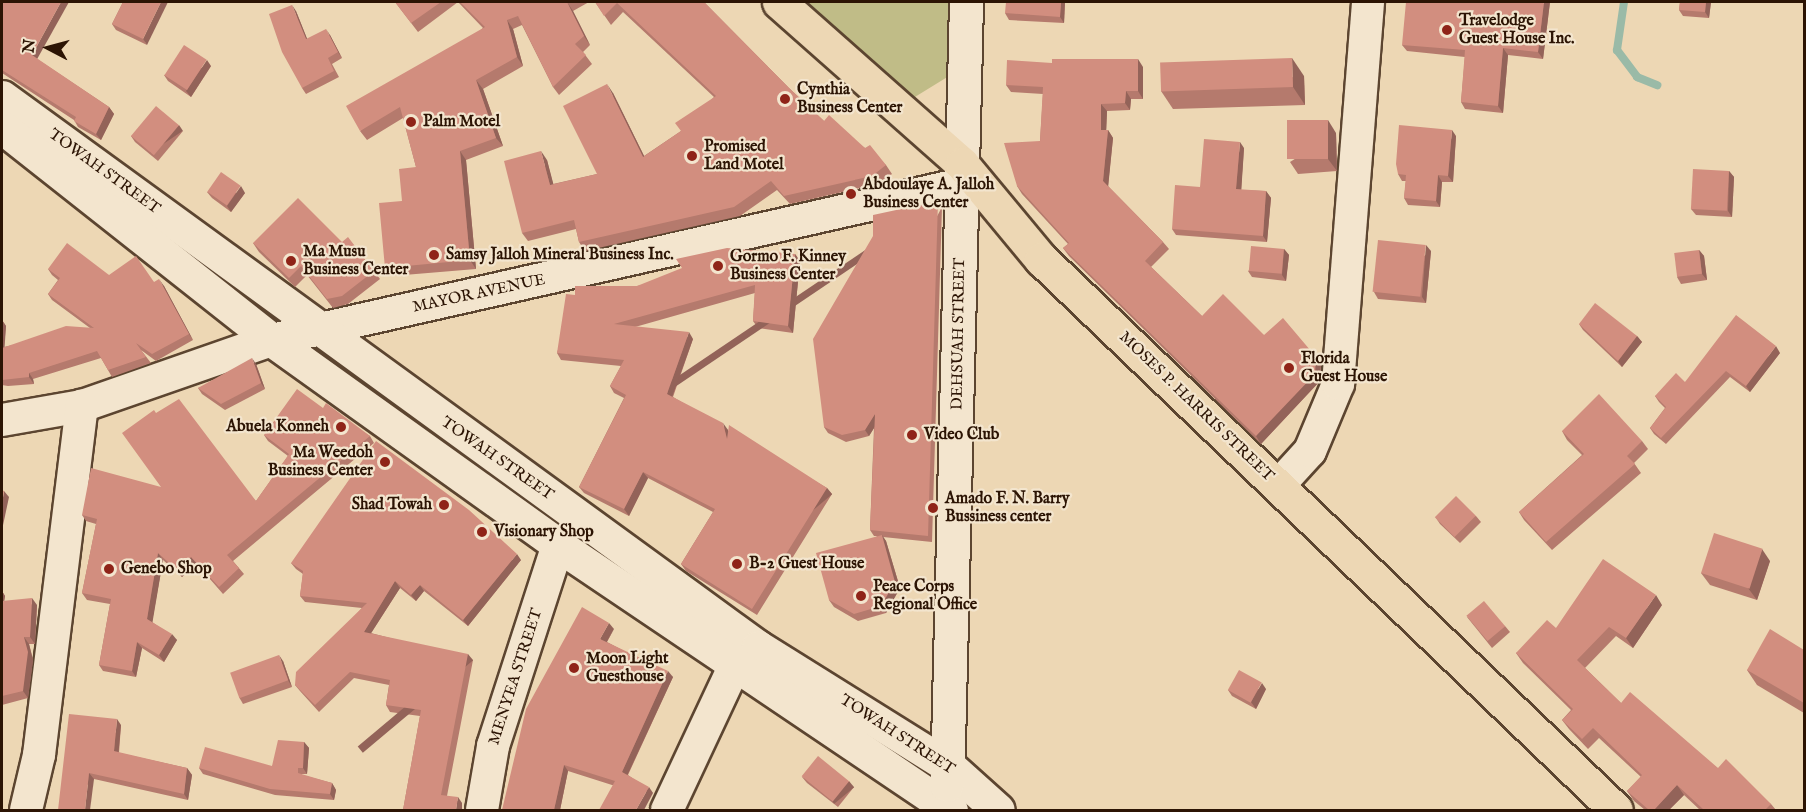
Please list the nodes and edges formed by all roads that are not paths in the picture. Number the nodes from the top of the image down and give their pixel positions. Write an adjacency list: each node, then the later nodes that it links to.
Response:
1 (779, 2): 6 (highway, MOSES P. HARRIS STREET)
2 (966, 2): 6 (street, DEHSUAH STREET)
3 (1368, 2): 11 (street)
4 (2, 97): 7 (street, TOWAH STREET)
5 (2, 128): 8 (street, TOWAH STREET)
6 (962, 174): 7 (street, MAYOR AVENUE); 11 (highway, MOSES P. HARRIS STREET); 14 (street, DEHSUAH STREET)
7 (318, 329): 8 (street, MAYOR AVENUE); 14 (street, TOWAH STREET)
8 (272, 340): 9 (street, MAYOR AVENUE); 12 (street, TOWAH STREET)
9 (82, 406): 10 (street, MAYOR AVENUE); 16 (street)
10 (2, 420)
11 (1278, 486): 20 (highway, MOSES P. HARRIS STREET)
12 (558, 545): 13 (street, TOWAH STREET); 17 (street, MENYEA STREET)
13 (734, 667): 15 (street, TOWAH STREET); 18 (street)
14 (951, 767): 15 (street, DEHSUAH STREET); 19 (street, TOWAH STREET)
15 (946, 808)
16 (26, 810)
17 (482, 810)
18 (667, 810)
19 (998, 810)
20 (1616, 810)

